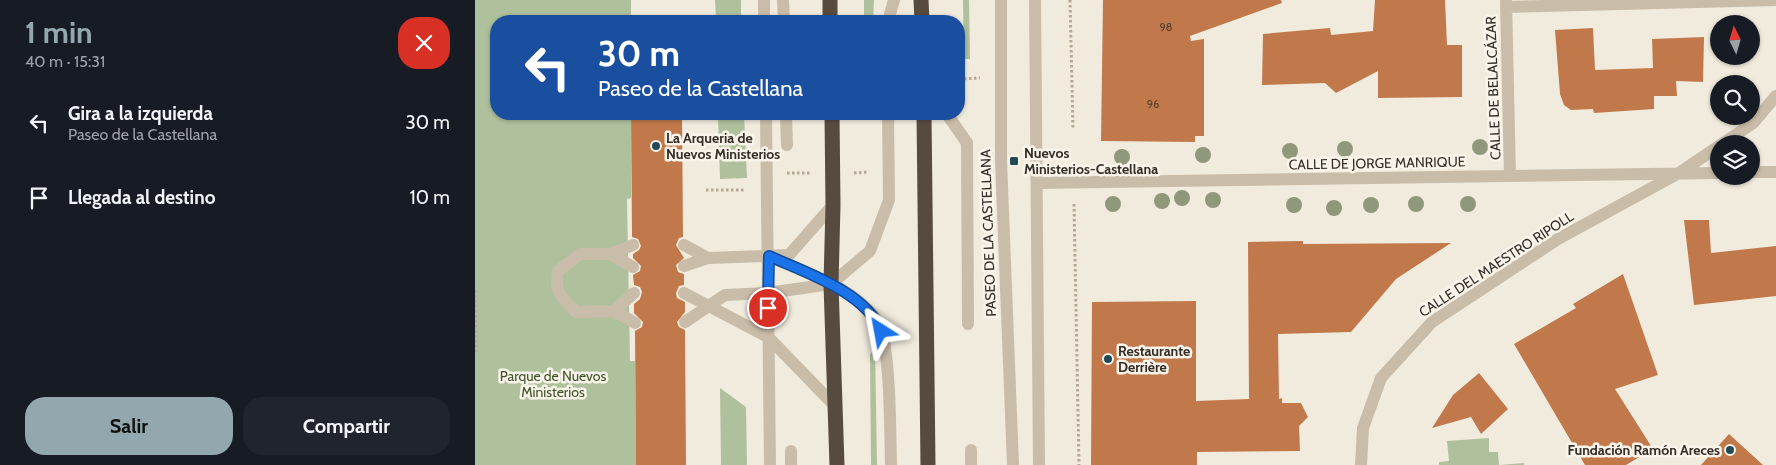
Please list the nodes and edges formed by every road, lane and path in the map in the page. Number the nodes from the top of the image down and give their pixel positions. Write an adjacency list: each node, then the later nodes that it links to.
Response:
1 (764, 0): 11 (street)
2 (783, 0): 12 (street)
3 (830, 0): 13 (highway)
4 (894, 0): 14 (street)
5 (921, 0): 15 (highway)
6 (1001, 0): 67 (street, PASEO DE LA CASTELLANA)
7 (1035, 0): 35 (street)
8 (1070, 0): 23 (path)
9 (1776, 0): 10 (street)
10 (1506, 3): 34 (street, CALLE DE BELALCÁZAR)
11 (764, 15)
12 (784, 15)
13 (830, 15)
14 (890, 15)
15 (922, 15)
16 (1776, 96): 24 (street)
17 (766, 120): 33 (street)
18 (786, 120): 25 (street)
19 (832, 120): 31 (highway)
20 (888, 120): 46 (street)
21 (924, 120): 65 (highway)
22 (951, 120): 55 (street)
23 (1073, 129)
24 (1735, 135)
25 (787, 145)
26 (1710, 152): 32 (street, CALLE DEL MAESTRO RIPOLL)
27 (870, 163): 31 (path)
28 (1710, 172): 32 (street, CALLE DE JORGE MANRIQUE)
29 (1760, 172): 30 (street)
30 (1776, 172)
31 (833, 173): 33 (path); 38 (highway)
32 (1679, 173): 34 (street, CALLE DE JORGE MANRIQUE); 70 (street, CALLE DEL MAESTRO RIPOLL)
33 (767, 174): 37 (path); 42 (street)
34 (1511, 176): 36 (street, CALLE DE JORGE MANRIQUE)
35 (1037, 183): 36 (street, CALLE DE JORGE MANRIQUE); 68 (street)
36 (1074, 183): 69 (path)
37 (707, 190)
38 (833, 204): 42 (street); 46 (highway)
39 (633, 245): 41 (street)
40 (683, 245): 43 (street)
41 (610, 254): 45 (street); 52 (street)
42 (769, 256): 43 (street); 46 (street); 49 (street)
43 (708, 258): 44 (street)
44 (684, 266)
45 (633, 267)
46 (831, 284): 49 (street); 58 (highway); 64 (street)
47 (475, 290): 57 (path)
48 (633, 293): 52 (street)
49 (768, 293): 51 (street); 56 (street)
50 (684, 294): 51 (street)
51 (709, 305): 53 (street); 56 (street)
52 (615, 311): 54 (street)
53 (685, 322)
54 (635, 323)
55 (968, 324)
56 (768, 337): 58 (street); 61 (street)
57 (476, 352)
58 (836, 407): 63 (highway)
59 (971, 450): 66 (street)
60 (791, 451): 62 (street)
61 (771, 465)
62 (791, 465)
63 (837, 465)
64 (891, 465)
65 (928, 465)
66 (971, 465)
67 (1013, 465)
68 (1039, 465)
69 (1079, 465)
70 (1361, 465)

